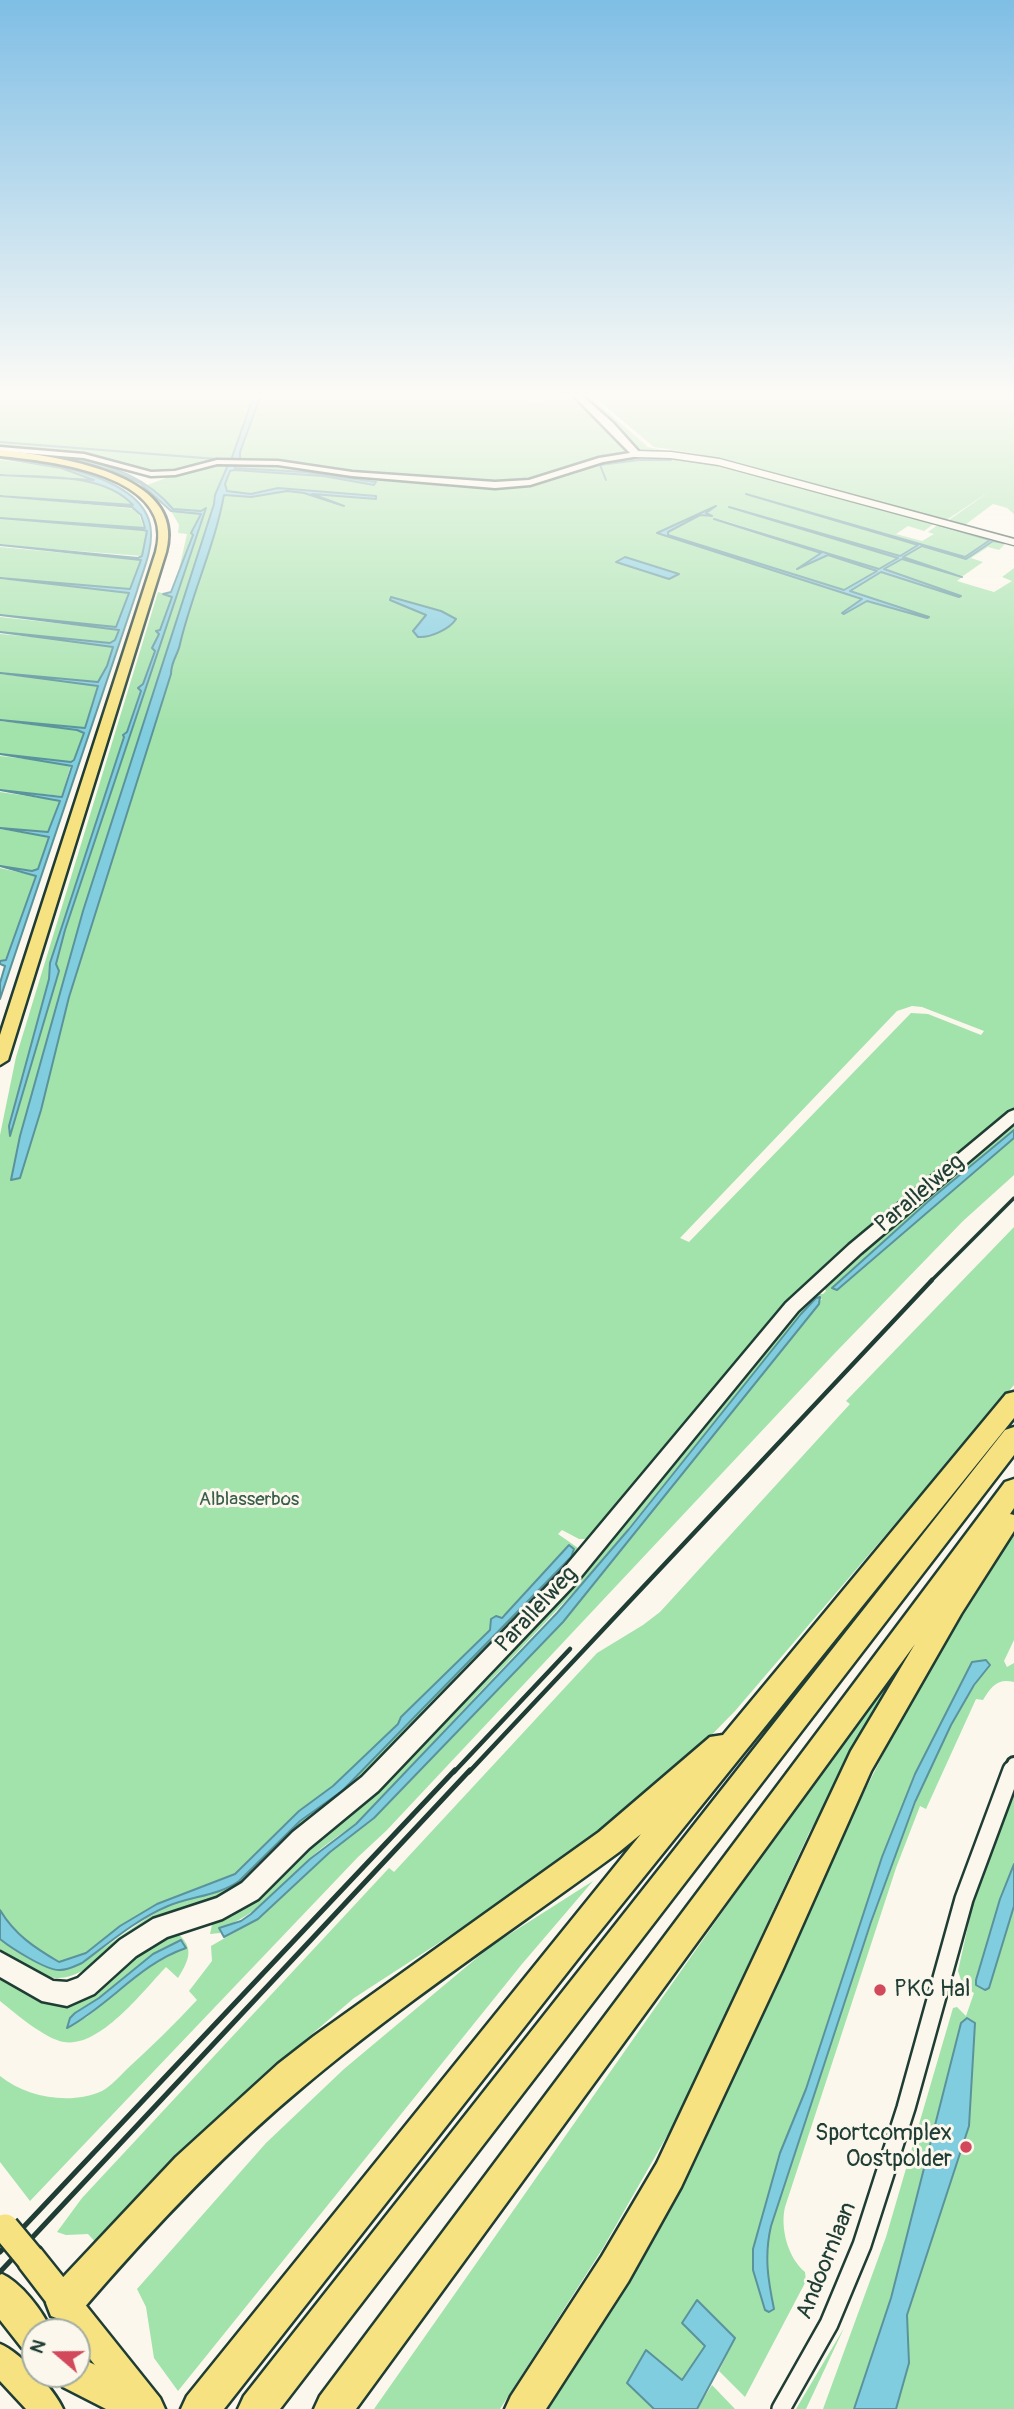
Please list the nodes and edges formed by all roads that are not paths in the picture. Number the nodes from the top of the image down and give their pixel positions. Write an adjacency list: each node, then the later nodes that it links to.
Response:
1 (154, 507): 4 (main road)
2 (886, 507): 3 (street)
3 (1014, 542)
4 (0, 1060)
5 (1014, 1115): 12 (street, Parallelweg)
6 (1014, 1401): 10 (highway)
7 (1014, 1437): 22 (highway)
8 (1014, 1489): 23 (highway)
9 (1014, 1510): 24 (highway)
10 (763, 1710): 15 (highway); 21 (highway)
11 (1014, 1764): 25 (street, Andoornlaan)
12 (0, 1964)
13 (3, 2224): 15 (main road, bridge)
14 (0, 2291): 16 (highway)
15 (64, 2303): 20 (main road)
16 (21, 2318)
17 (0, 2359): 19 (main road)
18 (91, 2381): 20 (highway)
19 (47, 2409)
20 (147, 2409)
21 (200, 2409)
22 (257, 2409)
23 (333, 2409)
24 (524, 2409)
25 (781, 2409)

